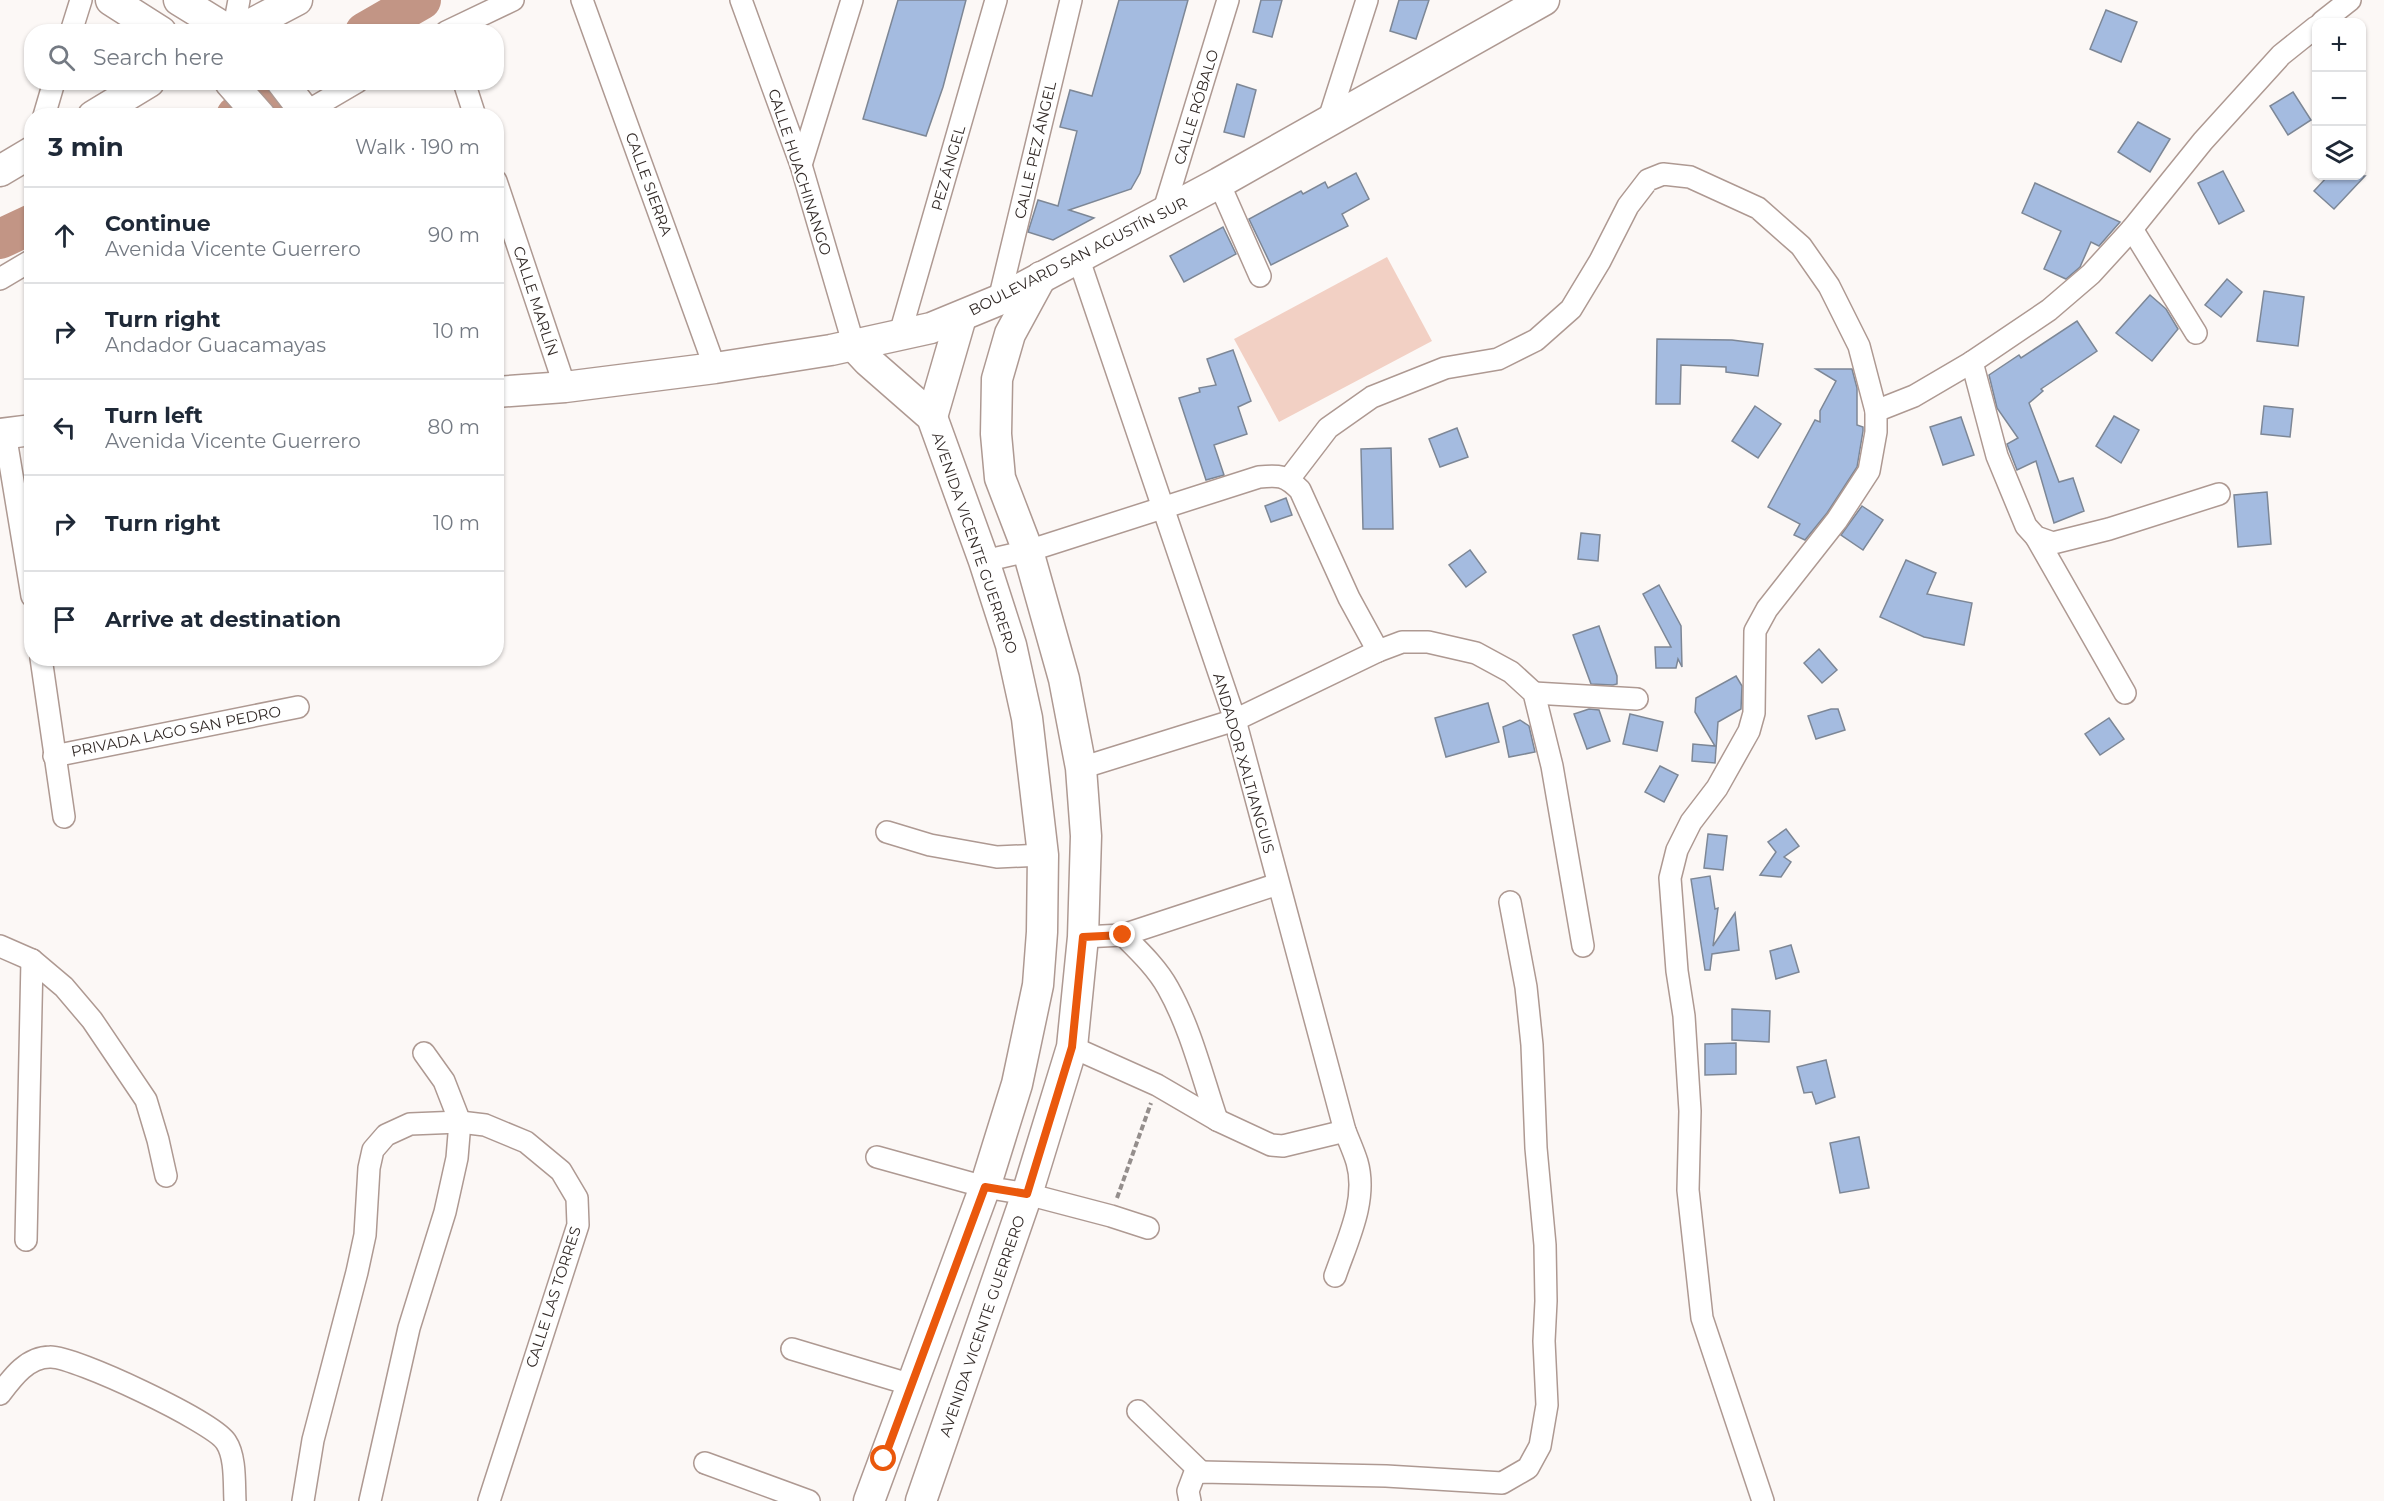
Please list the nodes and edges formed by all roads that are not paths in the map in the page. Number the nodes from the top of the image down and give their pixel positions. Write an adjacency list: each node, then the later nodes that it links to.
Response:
1 (81, 0): 18 (street)
2 (111, 0): 19 (street)
3 (179, 0): 20 (street)
4 (239, 0): 21 (street)
5 (297, 0): 22 (street)
6 (513, 0): 23 (street)
7 (582, 0): 54 (street, CALLE SIERRA)
8 (741, 0): 37 (street, CALLE HUACHINANGO)
9 (852, 0): 37 (street)
10 (996, 0): 51 (street, PEZ ÁNGEL)
11 (1071, 0): 48 (street, CALLE PEZ ÁNGEL)
12 (1228, 0): 41 (street, CALLE RÓBALO)
13 (1367, 0): 35 (street)
14 (1544, 0): 16 (street, BOULEVARD SAN AGUSTÍN SUR)
15 (2350, 0): 17 (street)
16 (1509, 11): 35 (street, BOULEVARD SAN AGUSTÍN SUR)
17 (2327, 18)
18 (74, 24)
19 (148, 24)
20 (220, 24)
21 (234, 24)
22 (249, 24)
23 (461, 24)
24 (2312, 30): 42 (street)
25 (52, 90): 31 (street)
26 (135, 90): 32 (street)
27 (237, 90): 33 (street)
28 (336, 90): 30 (street)
29 (467, 90): 34 (street)
30 (298, 105)
31 (46, 108)
32 (106, 108)
33 (253, 108)
34 (472, 108)
35 (1328, 122): 39 (street, BOULEVARD SAN AGUSTÍN SUR)
36 (24, 157): 38 (street)
37 (801, 165): 52 (street, CALLE HUACHINANGO)
38 (0, 171)
39 (1219, 183): 41 (street, BOULEVARD SAN AGUSTÍN SUR); 45 (street)
40 (504, 206): 55 (street, CALLE MARLÍN)
41 (1163, 213): 43 (street, BOULEVARD SAN AGUSTÍN SUR)
42 (2132, 229): 50 (street); 53 (street)
43 (1078, 257): 46 (street, BOULEVARD SAN AGUSTÍN SUR); 63 (street, ANDADOR XALTIANGUIS)
44 (24, 265): 47 (street)
45 (1260, 276)
46 (1041, 277): 48 (street, BOULEVARD SAN AGUSTÍN SUR); 65 (street, AVENIDA VICENTE GUERRERO)
47 (0, 279)
48 (999, 300): 49 (street, BOULEVARD SAN AGUSTÍN SUR)
49 (961, 317): 51 (street, BOULEVARD SAN AGUSTÍN SUR); 58 (street)
50 (2196, 333)
51 (899, 337): 52 (street, BOULEVARD SAN AGUSTÍN SUR)
52 (854, 346): 54 (street, BOULEVARD SAN AGUSTÍN SUR); 58 (street, AVENIDA VICENTE GUERRERO)
53 (1972, 362): 57 (street); 64 (street)
54 (715, 368): 55 (street, BOULEVARD SAN AGUSTÍN SUR)
55 (565, 387): 56 (street, BOULEVARD SAN AGUSTÍN SUR)
56 (504, 391)
57 (1876, 411): 60 (street); 112 (street)
58 (932, 417): 66 (street, AVENIDA VICENTE GUERRERO)
59 (12, 433): 61 (street)
60 (1289, 479): 63 (street); 67 (street)
61 (23, 491)
62 (2219, 494): 64 (street)
63 (1165, 508): 65 (street); 73 (street, ANDADOR XALTIANGUIS)
64 (2036, 537): 70 (street)
65 (1028, 551): 66 (street); 75 (street, AVENIDA VICENTE GUERRERO)
66 (984, 561): 78 (street, AVENIDA VICENTE GUERRERO)
67 (1378, 651): 69 (street); 73 (street)
68 (42, 666): 74 (street)
69 (1534, 693): 71 (street); 84 (street)
70 (2125, 693)
71 (1637, 699)
72 (298, 707): 74 (street, PRIVADA LAGO SAN PEDRO)
73 (1235, 720): 75 (street); 79 (street, ANDADOR XALTIANGUIS)
74 (54, 756): 76 (street)
75 (1081, 768): 82 (street, AVENIDA VICENTE GUERRERO)
76 (64, 817)
77 (887, 832): 78 (street)
78 (1043, 855): 93 (street, AVENIDA VICENTE GUERRERO)
79 (1278, 884): 81 (street); 90 (street, ANDADOR XALTIANGUIS)
80 (1510, 902): 103 (street)
81 (1123, 935): 82 (street); 88 (street)
82 (1083, 937): 86 (street, AVENIDA VICENTE GUERRERO)
83 (0, 946): 85 (street)
84 (1583, 946)
85 (32, 960): 92 (street); 96 (street)
86 (1072, 1047): 88 (street); 94 (street, AVENIDA VICENTE GUERRERO)
87 (424, 1053): 89 (street)
88 (1217, 1120): 90 (street)
89 (460, 1122): 105 (street, CALLE LAS TORRES); 106 (street); 107 (street, CALLE LAS TORRES)
90 (1345, 1131): 97 (street, ANDADOR XALTIANGUIS)
91 (877, 1156): 93 (street)
92 (166, 1176)
93 (985, 1187): 94 (street); 99 (street, AVENIDA VICENTE GUERRERO)
94 (1027, 1194): 95 (street); 110 (street, AVENIDA VICENTE GUERRERO)
95 (1148, 1228)
96 (26, 1240)
97 (1335, 1276)
98 (792, 1349): 99 (street)
99 (912, 1385): 109 (street, AVENIDA VICENTE GUERRERO)
100 (0, 1394): 104 (street)
101 (1138, 1411): 103 (street)
102 (705, 1463): 108 (street)
103 (1201, 1472): 111 (street)
104 (236, 1501)
105 (303, 1501)
106 (370, 1501)
107 (489, 1501)
108 (809, 1501)
109 (869, 1501)
110 (921, 1501)
111 (1190, 1501)
112 (1763, 1501)

